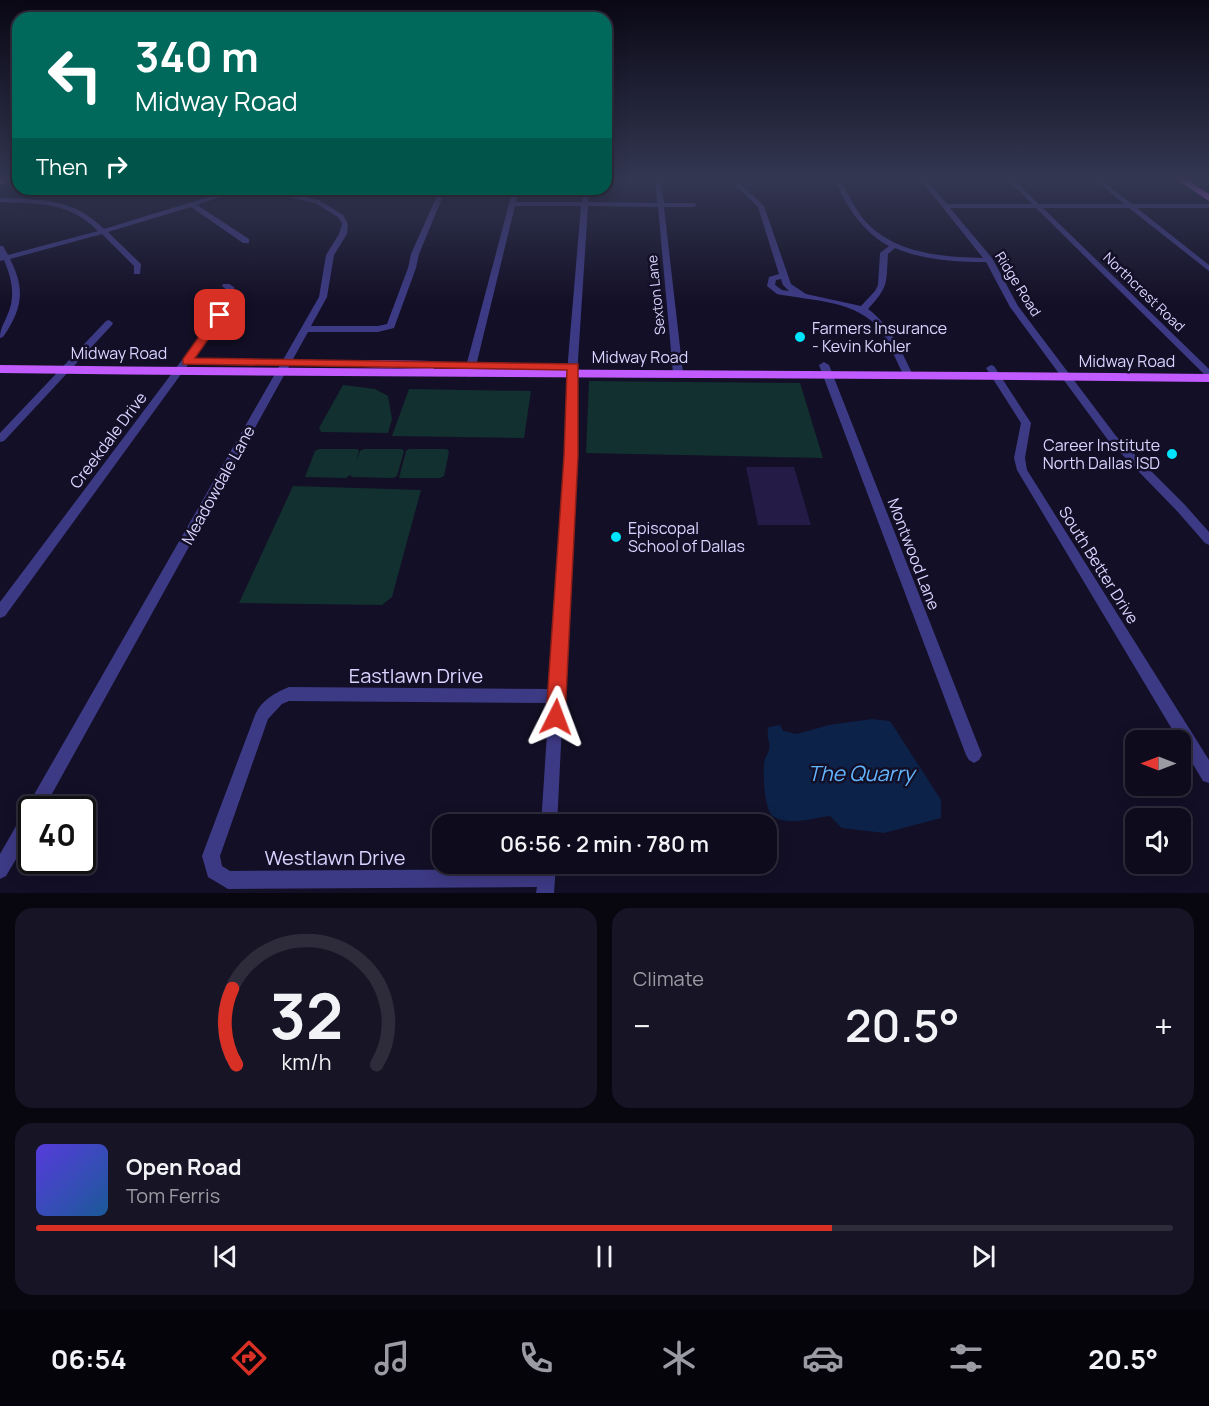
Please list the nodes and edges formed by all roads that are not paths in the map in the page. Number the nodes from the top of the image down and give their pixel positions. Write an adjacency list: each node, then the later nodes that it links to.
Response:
1 (90, 221): 14 (street)
2 (138, 221): 14 (street)
3 (216, 221): 15 (street)
4 (343, 221): 27 (street, Meadowdale Lane)
5 (429, 221): 27 (street)
6 (508, 221): 35 (street)
7 (584, 221): 36 (street)
8 (662, 221): 34 (street, Sexton Lane)
9 (766, 221): 22 (street)
10 (861, 221): 16 (street)
11 (958, 221): 19 (street, Ridge Road)
12 (1052, 221): 40 (street, Northcrest Road)
13 (1149, 221): 20 (street)
14 (102, 232): 18 (street); 21 (street)
15 (246, 241)
16 (894, 245): 19 (street); 25 (street)
17 (0, 248): 18 (street)
18 (2, 258): 28 (street)
19 (989, 260): 41 (street, Ridge Road)
20 (1209, 269)
21 (137, 272)
22 (784, 275): 24 (street); 24 (street)
23 (226, 286): 31 (street, Creekdale Drive)
24 (798, 295): 25 (street)
25 (863, 309): 38 (street)
26 (109, 322): 30 (street)
27 (306, 329): 32 (street, Meadowdale Lane)
28 (0, 335)
29 (0, 361): 30 (main road, Midway Road)
30 (69, 365): 31 (main road, Midway Road); 33 (main road, Midway Road); 42 (street)
31 (184, 366): 32 (main road, Midway Road); 44 (street, Creekdale Drive)
32 (284, 367): 35 (main road, Midway Road); 48 (street, Meadowdale Lane)
33 (0, 369)
34 (678, 369): 36 (main road, Midway Road); 37 (main road, Midway Road)
35 (470, 370): 36 (main road, Midway Road)
36 (574, 370): 45 (street)
37 (826, 370): 38 (main road, Midway Road); 46 (street, Montwood Lane)
38 (906, 371): 39 (main road, Midway Road)
39 (994, 372): 41 (main road, Midway Road); 47 (street, South Better Drive)
40 (1208, 372): 41 (main road, Midway Road)
41 (1063, 373): 43 (street, Ridge Road)
42 (0, 439)
43 (1209, 540)
44 (0, 612)
45 (557, 696): 49 (street); 51 (street, Eastlawn Drive)
46 (974, 755)
47 (1209, 775)
48 (42, 796)
49 (550, 814)
50 (18, 839): 52 (street)
51 (211, 856): 53 (street, Westlawn Drive)
52 (0, 870)
53 (546, 878)

